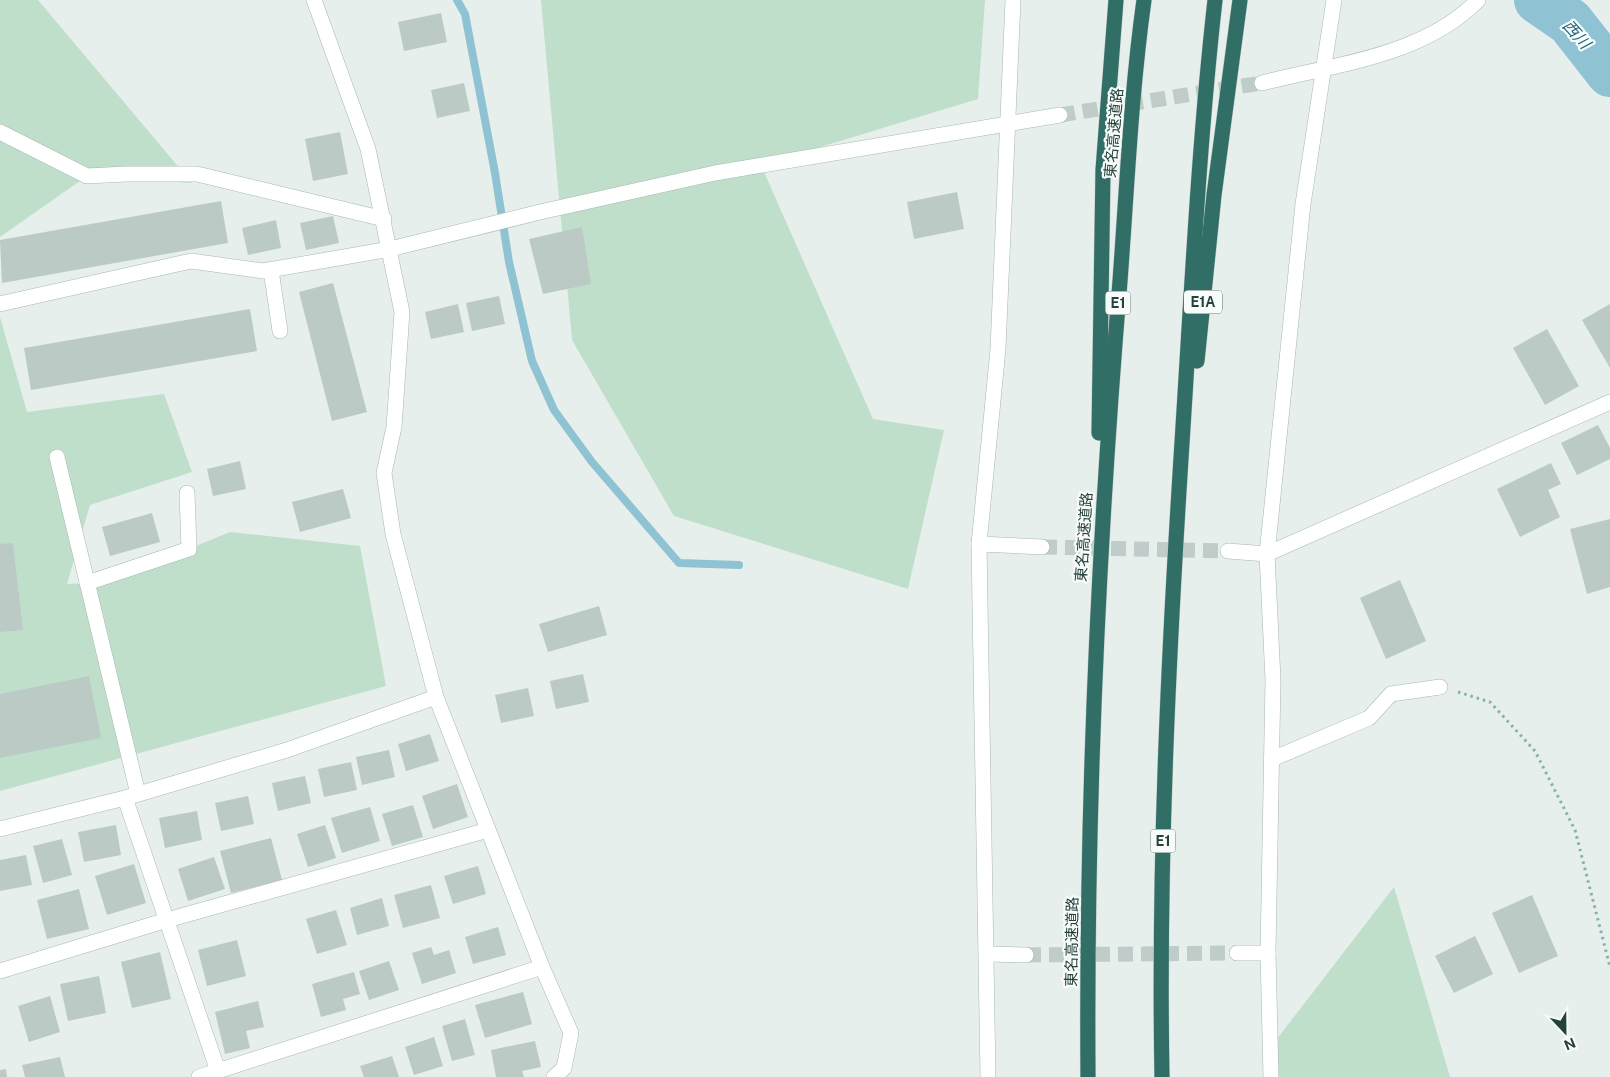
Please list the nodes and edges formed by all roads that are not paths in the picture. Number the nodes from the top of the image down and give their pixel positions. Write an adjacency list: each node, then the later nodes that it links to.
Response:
1 (314, 0): 14 (street)
2 (1013, 0): 12 (street)
3 (1116, 0): 28 (highway)
4 (1144, 0): 28 (highway, 東名高速道路 / E1)
5 (1215, 0): 27 (highway, E1)
6 (1240, 0): 27 (highway, E1A)
7 (1334, 0): 9 (street)
8 (1478, 0): 9 (street)
9 (1324, 67): 10 (street); 25 (street)
10 (1262, 83)
11 (1060, 115): 12 (street)
12 (1006, 125): 15 (street); 22 (street)
13 (0, 132): 14 (street)
14 (384, 219): 15 (street)
15 (390, 249): 16 (street); 30 (street)
16 (270, 270): 17 (street); 18 (street)
17 (0, 304)
18 (280, 331)
19 (1610, 402): 25 (street)
20 (57, 457): 26 (street)
21 (188, 493): 26 (street)
22 (979, 544): 23 (street); 38 (street)
23 (1042, 547)
24 (1228, 551): 25 (street)
25 (1267, 554): 31 (street)
26 (87, 583): 32 (street)
27 (1172, 605): 47 (highway, E1)
28 (1097, 606): 46 (highway, 東名高速道路 / E1)
29 (1440, 687): 31 (street)
30 (436, 697): 32 (street); 34 (street)
31 (1272, 759): 37 (street)
32 (132, 796): 33 (street); 35 (street)
33 (0, 828)
34 (488, 830): 35 (street); 40 (street)
35 (167, 920): 41 (street); 42 (street)
36 (1237, 953): 37 (street)
37 (1268, 953): 48 (street)
38 (988, 954): 39 (street); 45 (street)
39 (1026, 956)
40 (542, 967): 42 (street); 44 (street)
41 (0, 971)
42 (218, 1071): 43 (street)
43 (198, 1077)
44 (554, 1077)
45 (988, 1077)
46 (1088, 1077)
47 (1162, 1077)
48 (1271, 1077)

